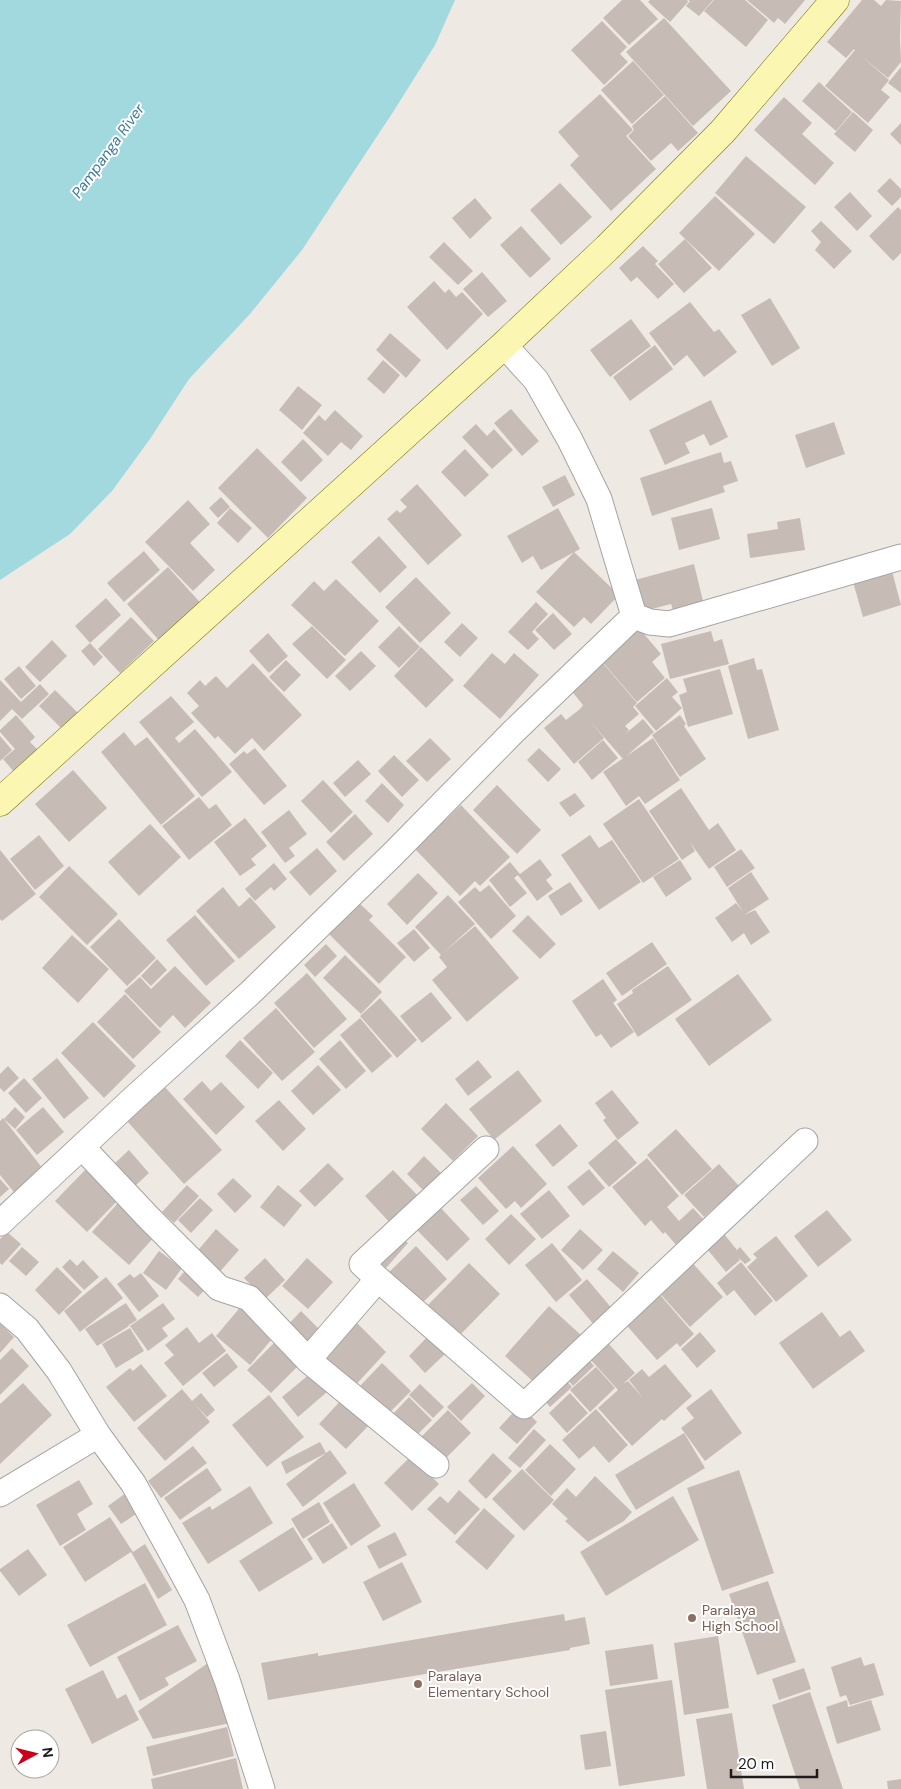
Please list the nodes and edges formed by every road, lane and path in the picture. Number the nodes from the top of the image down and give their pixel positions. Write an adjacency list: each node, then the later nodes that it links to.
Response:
1 (835, 0): 2 (street)
2 (504, 345): 4 (street); 5 (street)
3 (901, 557): 4 (street)
4 (634, 616): 7 (street)
5 (0, 802)
6 (806, 1141): 10 (street)
7 (82, 1147): 9 (street); 12 (street)
8 (486, 1149): 10 (street)
9 (0, 1223)
10 (378, 1279): 12 (street)
11 (0, 1306): 13 (street)
12 (308, 1360): 14 (street)
13 (98, 1435): 15 (street); 16 (street)
14 (436, 1466)
15 (0, 1494)
16 (262, 1789)

